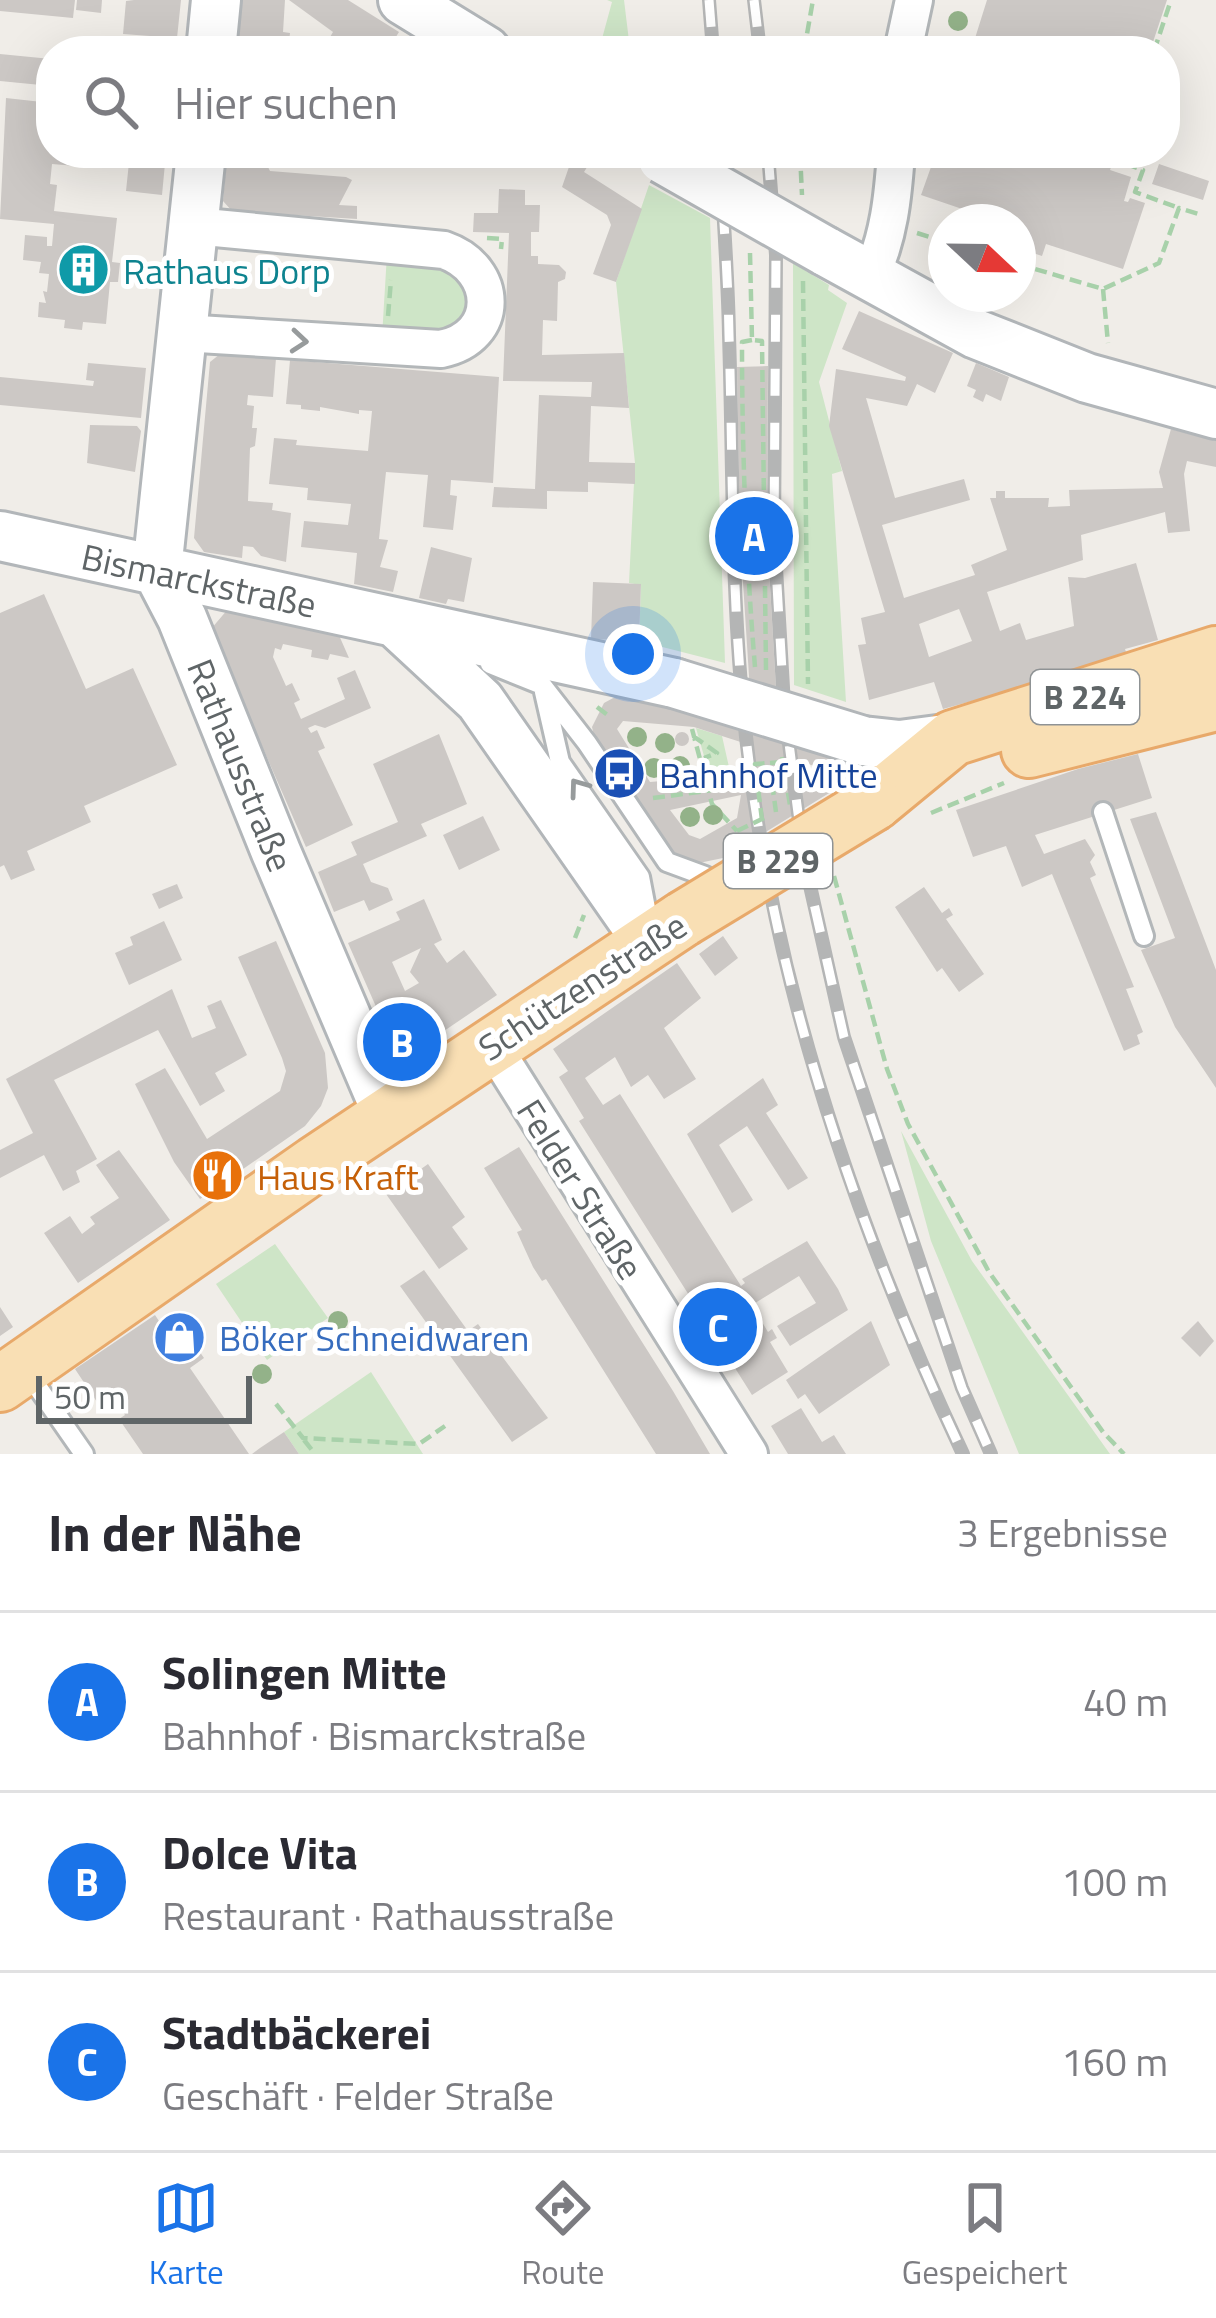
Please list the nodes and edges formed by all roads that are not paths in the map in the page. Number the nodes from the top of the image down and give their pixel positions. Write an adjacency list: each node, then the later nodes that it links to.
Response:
1 (216, 0): 4 (main road)
2 (404, 0): 5 (main road)
3 (914, 0): 6 (street)
4 (213, 36)
5 (462, 36)
6 (906, 36)
7 (200, 168): 10 (main road)
8 (676, 168): 11 (main road, bridge)
9 (895, 168): 11 (street)
10 (194, 226): 12 (main road); 12 (street, one-way to 10)
11 (870, 277): 13 (main road)
12 (182, 333): 15 (main road)
13 (1216, 414)
14 (0, 536): 15 (main road, Bismarckstraße)
15 (157, 570): 16 (main road, Bismarckstraße); 29 (main road, Rathausstraße)
16 (398, 626): 18 (lane); 22 (main road, Bismarckstraße); 25 (main road, Bismarckstraße)
17 (1216, 654): 23 (main road, B 224)
18 (542, 685): 19 (lane); 25 (lane, one-way to 18); 26 (lane)
19 (568, 685)
20 (590, 685): 22 (lane, Bismarckstraße)
21 (1216, 703): 23 (main road, B 224)
22 (682, 704): 23 (main road, Bismarckstraße, bridge)
23 (915, 763): 26 (main road, Schützenstraße / B 229, bridge)
24 (1103, 812): 27 (lane)
25 (627, 883): 26 (main road, Bismarckstraße); 26 (lane)
26 (678, 906): 28 (main road, Schützenstraße / B 229)
27 (1144, 936)
28 (492, 1045): 29 (main road, Schützenstraße / B 229); 32 (street, Felder Straße)
29 (388, 1115): 30 (main road, Schützenstraße / B 229)
30 (12, 1375): 31 (lane)
31 (84, 1454)
32 (749, 1454)

